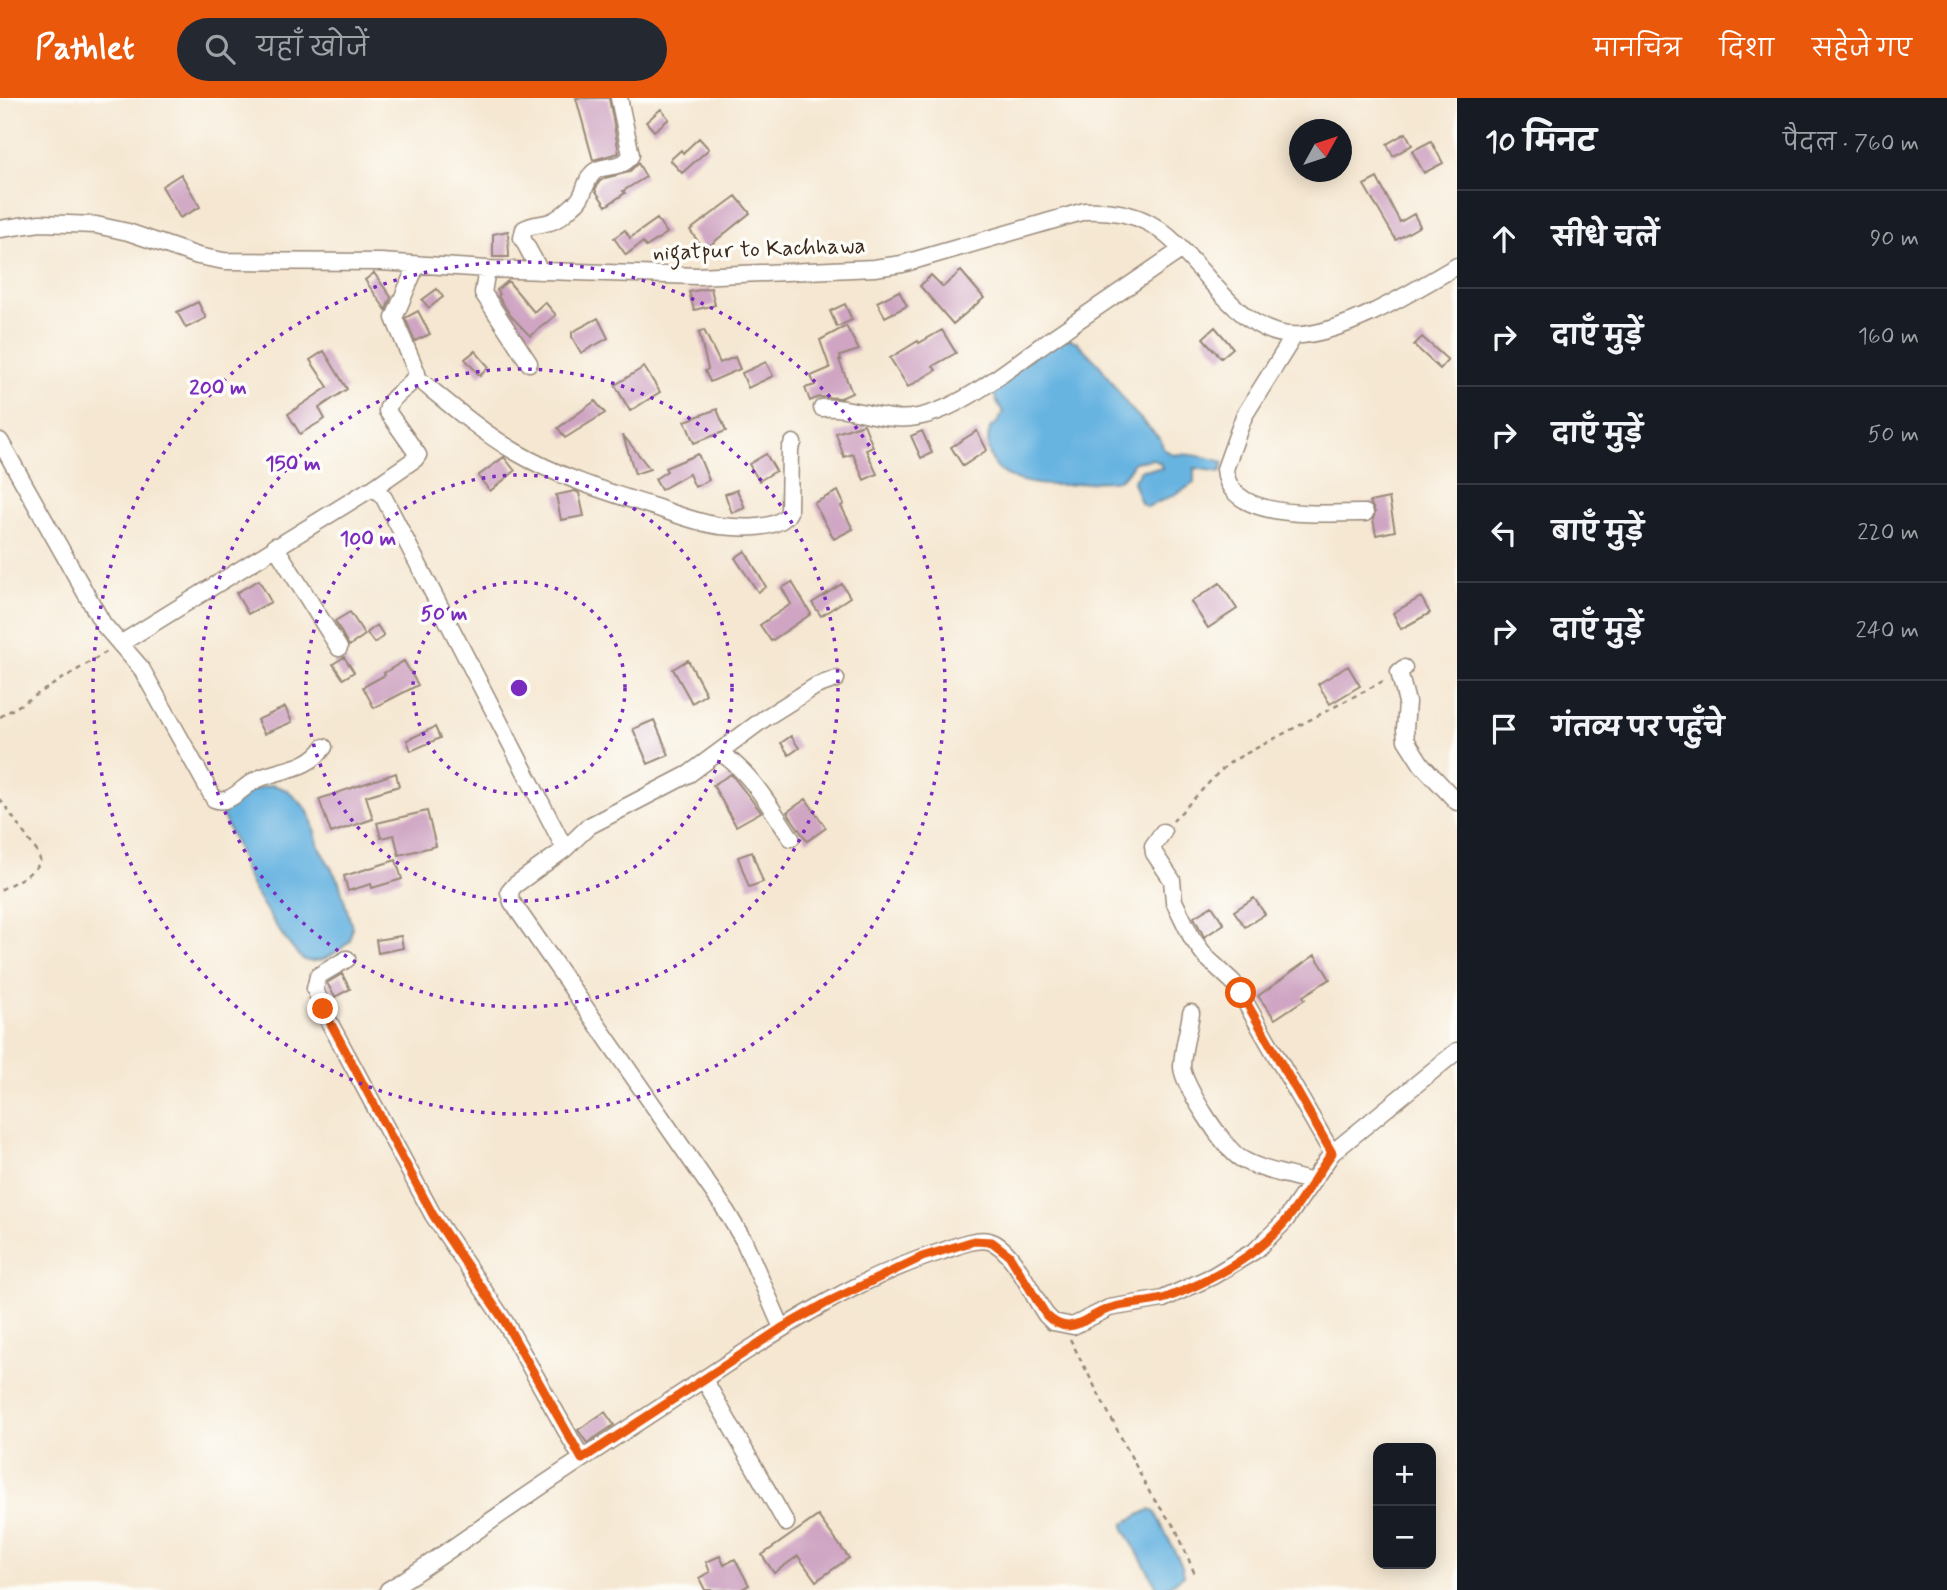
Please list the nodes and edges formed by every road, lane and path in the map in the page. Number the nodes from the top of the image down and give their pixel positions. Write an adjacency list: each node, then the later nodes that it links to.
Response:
1 (619, 98): 7 (street)
2 (0, 229): 4 (street, nigatpur to Kachhawa)
3 (1181, 250): 7 (street, nigatpur to Kachhawa); 8 (street, nigatpur to Kachhawa); 11 (street)
4 (417, 264): 6 (street, nigatpur to Kachhawa); 10 (street)
5 (1457, 266): 8 (street, nigatpur to Kachhawa)
6 (487, 269): 7 (street, nigatpur to Kachhawa); 9 (street)
7 (540, 271)
8 (1294, 336): 15 (street)
9 (529, 363)
10 (416, 377): 13 (street); 14 (street)
11 (822, 408)
12 (0, 442): 17 (street)
13 (793, 443)
14 (372, 489): 16 (street); 28 (street)
15 (1365, 513)
16 (275, 546): 17 (street); 18 (street)
17 (120, 644): 21 (path); 22 (street)
18 (339, 648)
19 (1401, 670): 25 (street); 26 (path)
20 (836, 678): 23 (street)
21 (0, 717)
22 (324, 747)
23 (721, 753): 27 (street); 28 (street)
24 (0, 799): 29 (path)
25 (1457, 802)
26 (1163, 832): 33 (street)
27 (791, 838)
28 (565, 849): 36 (street)
29 (0, 890)
30 (347, 958): 38 (street)
31 (1191, 1013): 34 (street)
32 (1457, 1051): 33 (street)
33 (1332, 1153): 34 (street)
34 (1312, 1182): 35 (street)
35 (1062, 1324): 36 (street); 40 (path)
36 (782, 1328): 37 (street)
37 (704, 1379): 38 (street); 39 (street)
38 (582, 1459): 41 (street)
39 (786, 1523)
40 (1196, 1577)
41 (388, 1590)

